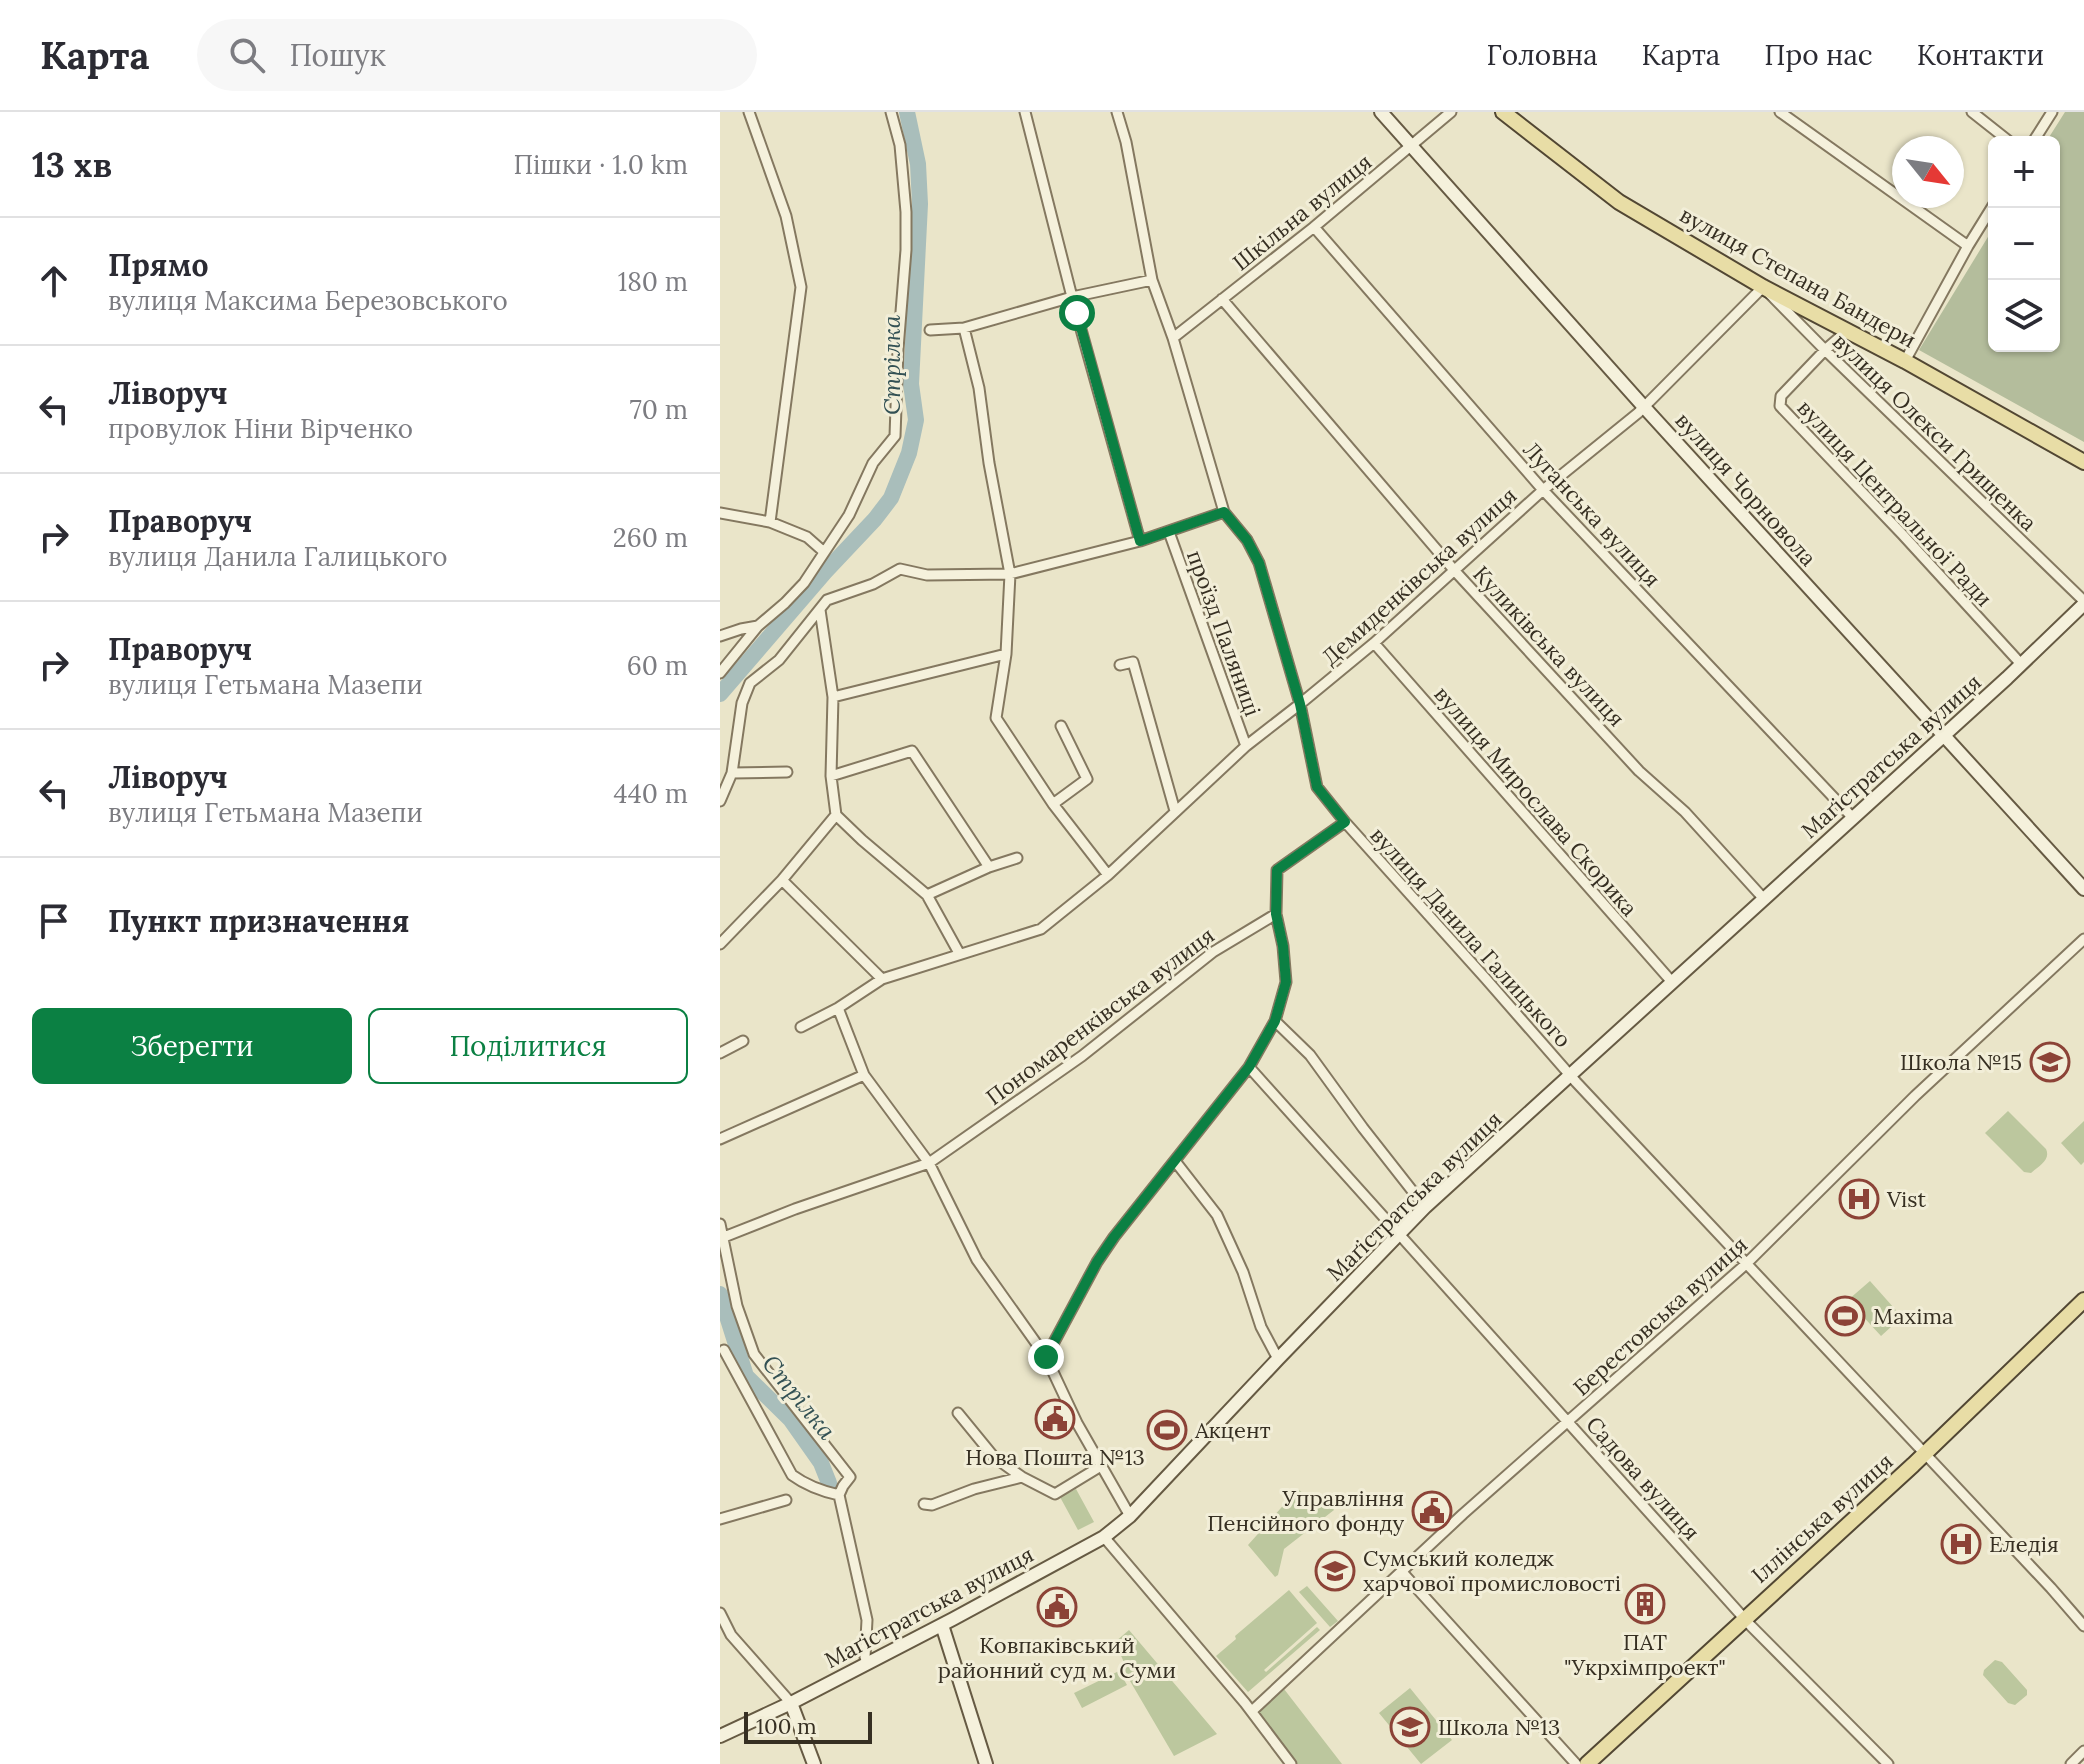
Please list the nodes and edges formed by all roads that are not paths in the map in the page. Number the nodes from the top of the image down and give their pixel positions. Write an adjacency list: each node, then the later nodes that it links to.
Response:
1 (749, 112): 32 (street)
2 (891, 112): 35 (street)
3 (1025, 112): 19 (street)
4 (1117, 112): 17 (street, вулиця Данила Галицького)
5 (1381, 112): 13 (street, вулиця Чорновола)
6 (1451, 112): 13 (street, Шкільна вулиця)
7 (1503, 112): 18 (main road, вулиця Степана Бандери)
8 (1780, 112): 16 (street)
9 (1972, 112): 11 (street)
10 (2052, 112): 12 (street)
11 (2002, 136)
12 (2037, 136)
13 (1411, 147): 15 (street, Шкільна вулиця); 27 (street, вулиця Чорновола)
14 (1992, 208): 16 (street)
15 (1314, 227): 20 (street, Шкільна вулиця); 29 (street, Луганська вулиця)
16 (1968, 246): 26 (street)
17 (1152, 280): 19 (street); 24 (street, вулиця Данила Галицького)
18 (1763, 287): 23 (main road, вулиця Степана Бандери); 25 (street, вулиця Олекси Грищенка); 27 (street, Демиденківська вулиця)
19 (1072, 297): 21 (street); 34 (street)
20 (1222, 299): 24 (street, Шкільна вулиця); 36 (street, Куликівська вулиця)
21 (964, 328): 22 (street); 37 (street)
22 (930, 330)
23 (1847, 331): 25 (street, вулиця Центральної Ради); 26 (main road, вулиця Степана Бандери)
24 (1173, 338): 30 (street, вулиця Данила Галицького)
25 (1825, 350): 38 (street, вулиця Олекси Грищенка); 44 (street, вулиця Центральної Ради)
26 (1905, 361): 28 (main road, вулиця Степана Бандери)
27 (1644, 407): 29 (street, Демиденківська вулиця); 50 (street, вулиця Чорновола)
28 (2084, 462)
29 (1543, 490): 36 (street, Демиденківська вулиця); 59 (street, Луганська вулиця)
30 (1224, 512): 33 (street); 48 (street, вулиця Данила Галицького)
31 (720, 513): 32 (street)
32 (770, 522): 35 (street)
33 (1169, 532): 34 (street); 51 (street, проїзд Паляниці)
34 (1140, 541): 37 (street)
35 (824, 552): 40 (street)
36 (1454, 570): 42 (street, Демиденківська вулиця); 67 (street, Куликівська вулиця)
37 (1010, 574): 39 (street); 43 (street)
38 (2084, 603): 44 (street, Маґістратська вулиця)
39 (820, 610): 47 (street); 53 (street)
40 (758, 626): 41 (street); 46 (street)
41 (720, 636)
42 (1374, 643): 48 (street, Демиденківська вулиця); 73 (street, вулиця Мирослава Скорика)
43 (1006, 654): 47 (street); 56 (street)
44 (2021, 664): 50 (street, Маґістратська вулиця)
45 (1120, 665): 57 (street)
46 (720, 673)
47 (833, 697): 54 (street)
48 (1300, 704): 51 (street, Демиденківська вулиця); 60 (street, вулиця Данила Галицького)
49 (1061, 726): 56 (street)
50 (1943, 735): 59 (street, Маґістратська вулиця); 65 (street, вулиця Чорновола)
51 (1246, 746): 57 (street, Демиденківська вулиця)
52 (787, 772): 53 (street)
53 (732, 773): 55 (street)
54 (831, 776): 58 (street); 62 (street)
55 (720, 801)
56 (1053, 804): 63 (street)
57 (1175, 811): 63 (street, Демиденківська вулиця)
58 (836, 815): 64 (street); 66 (street)
59 (1853, 818): 67 (street, Маґістратська вулиця)
60 (1345, 822): 68 (street); 81 (street, вулиця Данила Галицького)
61 (1017, 858): 62 (street)
62 (989, 867): 66 (street)
63 (1108, 875): 71 (street, Демиденківська вулиця)
64 (782, 880): 70 (street); 72 (street)
65 (2084, 889)
66 (927, 895): 71 (street)
67 (1764, 899): 73 (street, Маґістратська вулиця)
68 (1276, 914): 75 (street); 84 (street, Пономаренківська вулиця)
69 (2084, 939): 89 (street, Берестовська вулиця)
70 (720, 944)
71 (959, 953): 72 (street, Демиденківська вулиця)
72 (882, 979): 74 (street, Демиденківська вулиця)
73 (1672, 982): 81 (street, Маґістратська вулиця)
74 (838, 1008): 76 (street, Демиденківська вулиця); 80 (street)
75 (1275, 1021): 79 (street); 85 (street)
76 (801, 1027)
77 (743, 1041): 78 (street)
78 (720, 1053)
79 (1249, 1067): 83 (street); 87 (street, Садова вулиця)
80 (864, 1075): 82 (street); 84 (street)
81 (1571, 1076): 85 (street, Маґістратська вулиця); 89 (street, вулиця Данила Галицького)
82 (720, 1139)
83 (1175, 1161): 92 (street); 93 (street)
84 (929, 1163): 88 (street, Пономаренківська вулиця); 92 (street)
85 (1425, 1207): 87 (street, Маґістратська вулиця)
86 (720, 1224): 88 (street)
87 (1398, 1234): 93 (street, Маґістратська вулиця); 95 (street, Садова вулиця)
88 (724, 1237): 99 (street)
89 (1746, 1264): 95 (street, Берестовська вулиця); 96 (street, вулиця Данила Галицького)
90 (2084, 1300): 96 (main road, Іллінська вулиця)
91 (724, 1350): 99 (street)
92 (1046, 1357): 97 (street)
93 (1278, 1359): 102 (street, Маґістратська вулиця)
94 (958, 1413): 98 (street)
95 (1568, 1421): 105 (street, Берестовська вулиця); 107 (street, Садова вулиця)
96 (1925, 1454): 107 (main road, Іллінська вулиця); 109 (street, вулиця Данила Галицького)
97 (1101, 1466): 98 (street); 102 (street)
98 (1022, 1477): 101 (street)
99 (839, 1495): 110 (street)
100 (786, 1500): 103 (street)
101 (924, 1504)
102 (1130, 1516): 104 (street, Маґістратська вулиця)
103 (720, 1519)
104 (1104, 1537): 108 (street, Маґістратська вулиця); 112 (street)
105 (1402, 1572): 112 (street, Берестовська вулиця); 119 (street)
106 (720, 1613): 111 (street)
107 (1745, 1619): 115 (main road, Іллінська вулиця); 120 (street, Садова вулиця)
108 (942, 1625): 110 (street, Маґістратська вулиця); 117 (street)
109 (2084, 1626)
110 (867, 1662): 111 (street, Маґістратська вулиця)
111 (791, 1703): 113 (street, Маґістратська вулиця); 116 (street)
112 (1252, 1711): 118 (street)
113 (720, 1736)
114 (2084, 1751): 121 (street)
115 (1594, 1762)
116 (814, 1764)
117 (986, 1764)
118 (1291, 1764)
119 (1576, 1764)
120 (1888, 1764)
121 (2071, 1764)

